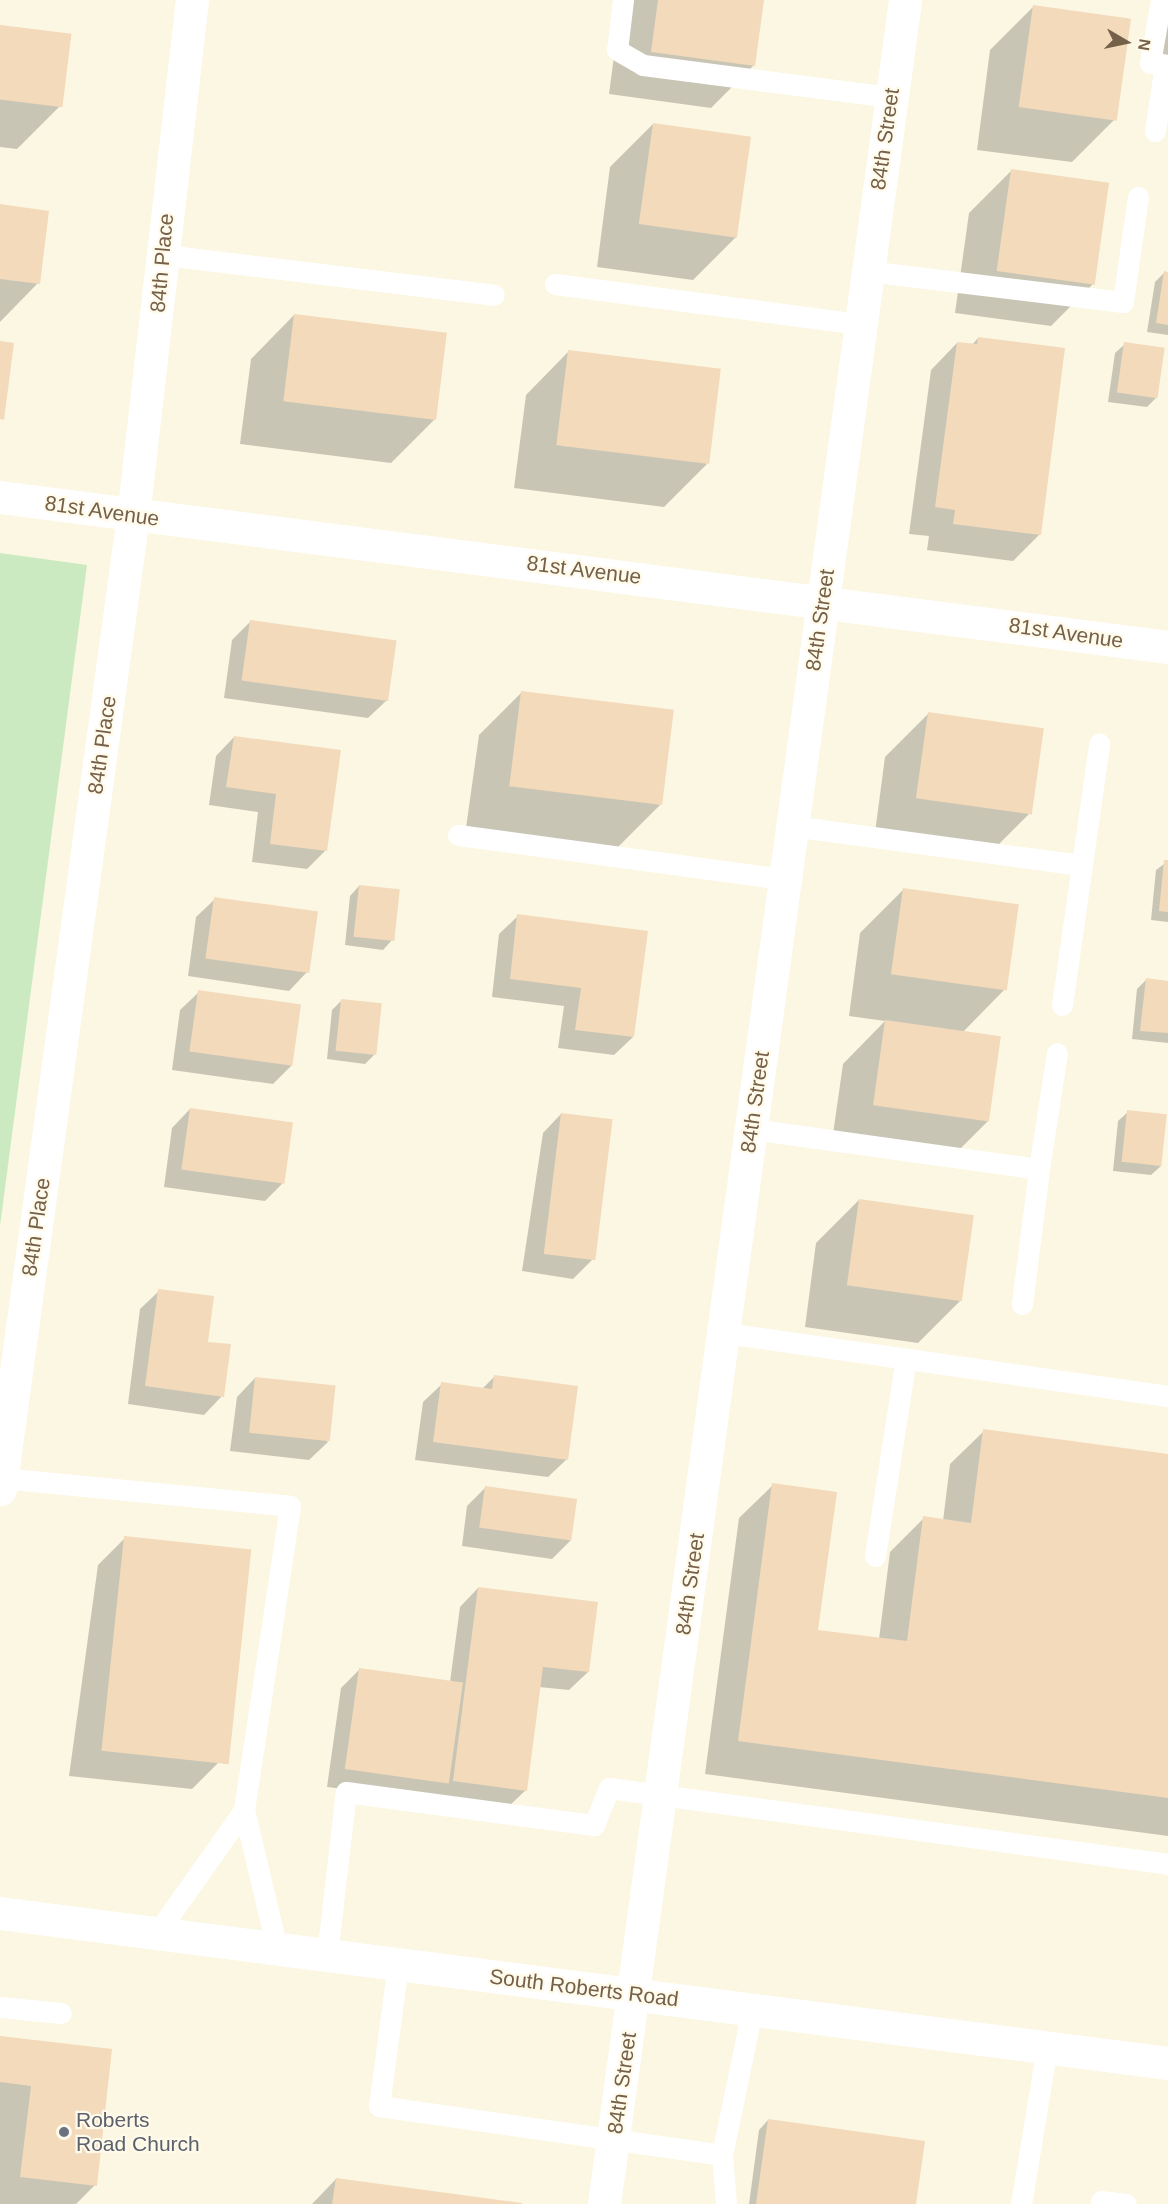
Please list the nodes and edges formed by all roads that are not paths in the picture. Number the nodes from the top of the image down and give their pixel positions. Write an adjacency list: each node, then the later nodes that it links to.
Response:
1 (192, 0): 8 (street, 84th Place)
2 (623, 0): 5 (lane)
3 (905, 0): 5 (street, 84th Street)
4 (1161, 0): 6 (lane)
5 (891, 97): 9 (street, 84th Street)
6 (1155, 131)
7 (1138, 197): 9 (lane)
8 (165, 255): 11 (lane); 14 (street, 84th Place)
9 (867, 271): 12 (street, 84th Street)
10 (555, 284): 12 (lane)
11 (494, 296)
12 (860, 324): 15 (street, 84th Street)
13 (0, 497): 14 (street, 81st Avenue)
14 (133, 516): 15 (street, 81st Avenue); 30 (street, 84th Place)
15 (822, 599): 16 (street, 81st Avenue); 18 (street, 84th Street)
16 (1168, 647)
17 (1099, 744): 20 (lane)
18 (792, 826): 20 (lane); 21 (street, 84th Street)
19 (458, 835): 21 (lane)
20 (1082, 865): 22 (lane)
21 (785, 879): 24 (street, 84th Street)
22 (1062, 1005)
23 (1057, 1053): 25 (lane)
24 (751, 1129): 25 (lane); 27 (street, 84th Street)
25 (1039, 1169): 26 (lane)
26 (1022, 1304)
27 (724, 1333): 28 (lane); 32 (street, 84th Street)
28 (906, 1359): 29 (lane); 31 (lane)
29 (1168, 1396)
30 (1, 1484): 33 (lane)
31 (875, 1556)
32 (662, 1795): 34 (lane); 38 (lane); 40 (street, 84th Street)
33 (244, 1810): 36 (lane); 37 (lane)
34 (1168, 1864)
35 (0, 1913): 36 (street, South Roberts Road)
36 (157, 1933): 37 (street, South Roberts Road)
37 (277, 1949): 38 (street, South Roberts Road)
38 (327, 1955): 39 (street, South Roberts Road)
39 (398, 1964): 40 (street, South Roberts Road); 46 (lane)
40 (635, 1995): 42 (street, South Roberts Road); 46 (street, 84th Street)
41 (0, 2007): 43 (lane)
42 (752, 2010): 44 (street, South Roberts Road); 47 (lane)
43 (61, 2013)
44 (1047, 2047): 45 (street, South Roberts Road); 51 (lane)
45 (1168, 2063)
46 (613, 2143): 47 (lane); 49 (street, 84th Street)
47 (722, 2155): 50 (lane)
48 (1101, 2201): 52 (lane)
49 (604, 2204)
50 (726, 2204)
51 (1021, 2204)
52 (1126, 2204)

